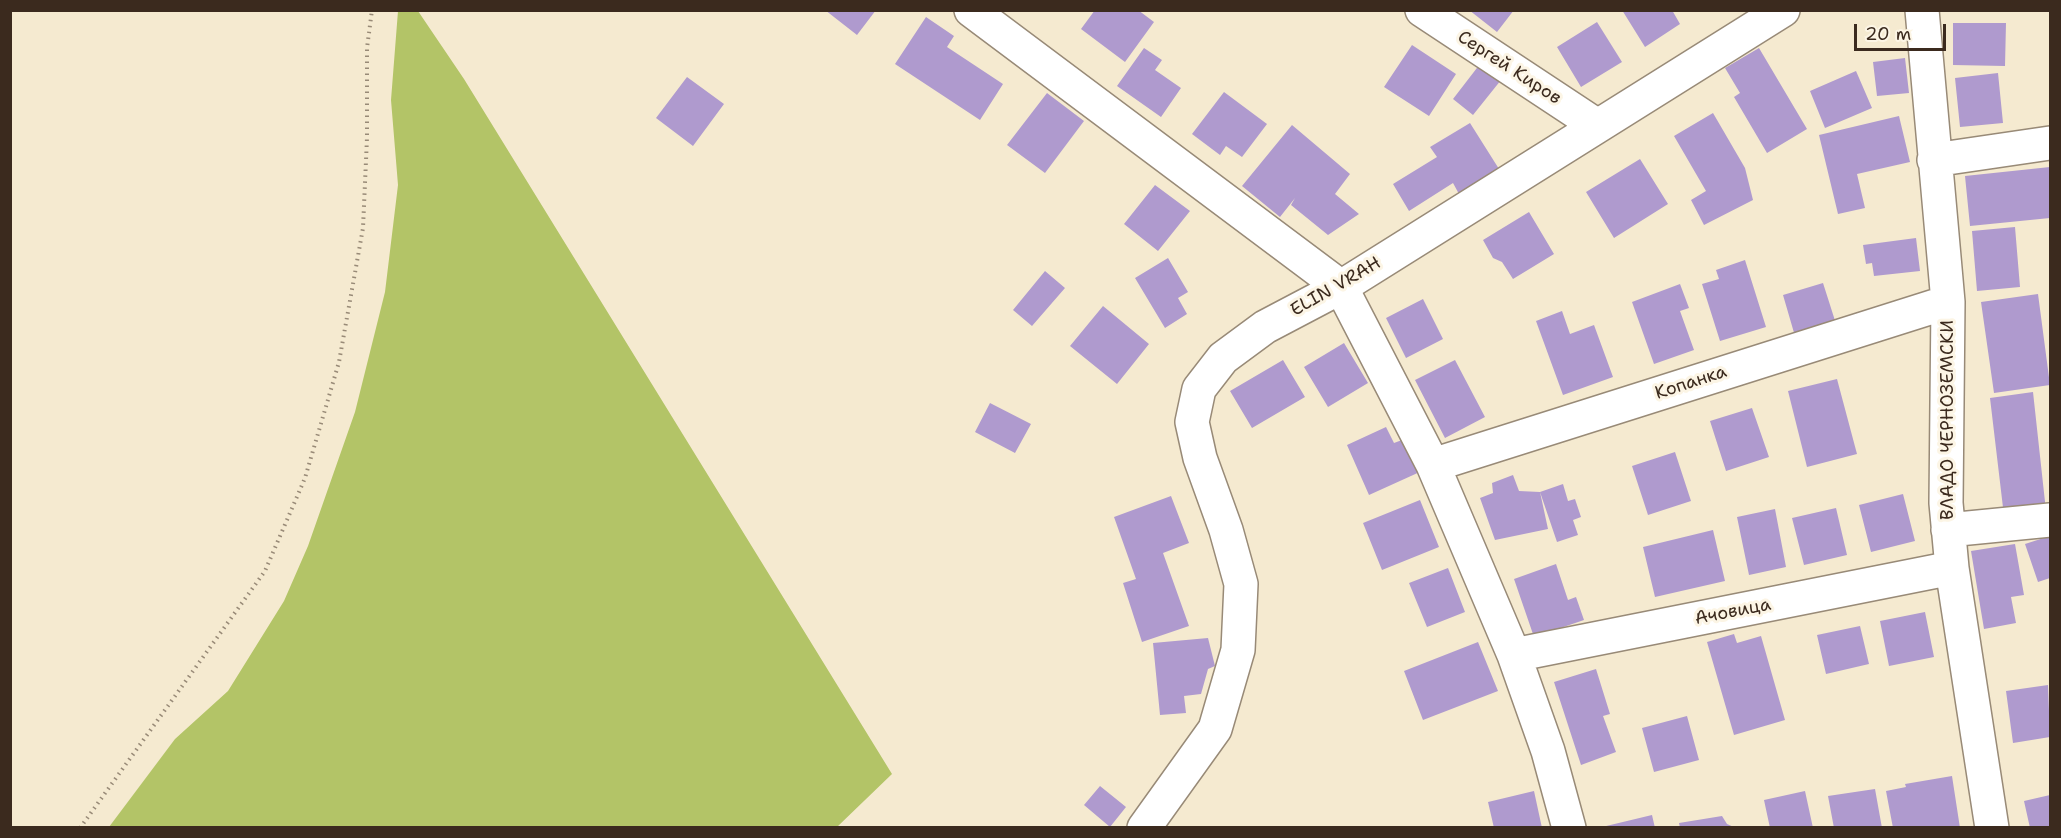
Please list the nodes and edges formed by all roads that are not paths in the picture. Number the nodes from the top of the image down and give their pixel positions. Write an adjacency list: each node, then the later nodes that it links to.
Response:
1 (971, 10): 8 (street)
2 (1422, 10): 5 (street, Сергей Киров)
3 (1783, 10): 5 (street, ELIN VRAH)
4 (1922, 10): 7 (street, ВЛАДО ЧЕРНОЗЕМСКИ)
5 (1596, 125): 8 (street, ELIN VRAH)
6 (2050, 143): 7 (street)
7 (1934, 160): 9 (street, ВЛАДО ЧЕРНОЗЕМСКИ)
8 (1341, 287): 10 (street); 15 (street, ELIN VRAH)
9 (1948, 302): 10 (street, Копанка); 12 (street, ВЛАДО ЧЕРНОЗЕМСКИ)
10 (1433, 465): 14 (street)
11 (2050, 520): 12 (street)
12 (1948, 531): 13 (street, ВЛАДО ЧЕРНОЗЕМСКИ)
13 (1952, 568): 14 (street, Ачовица); 17 (street, ВЛАДО ЧЕРНОЗЕМСКИ)
14 (1514, 656): 16 (street)
15 (1144, 828)
16 (1569, 828)
17 (1992, 828)

